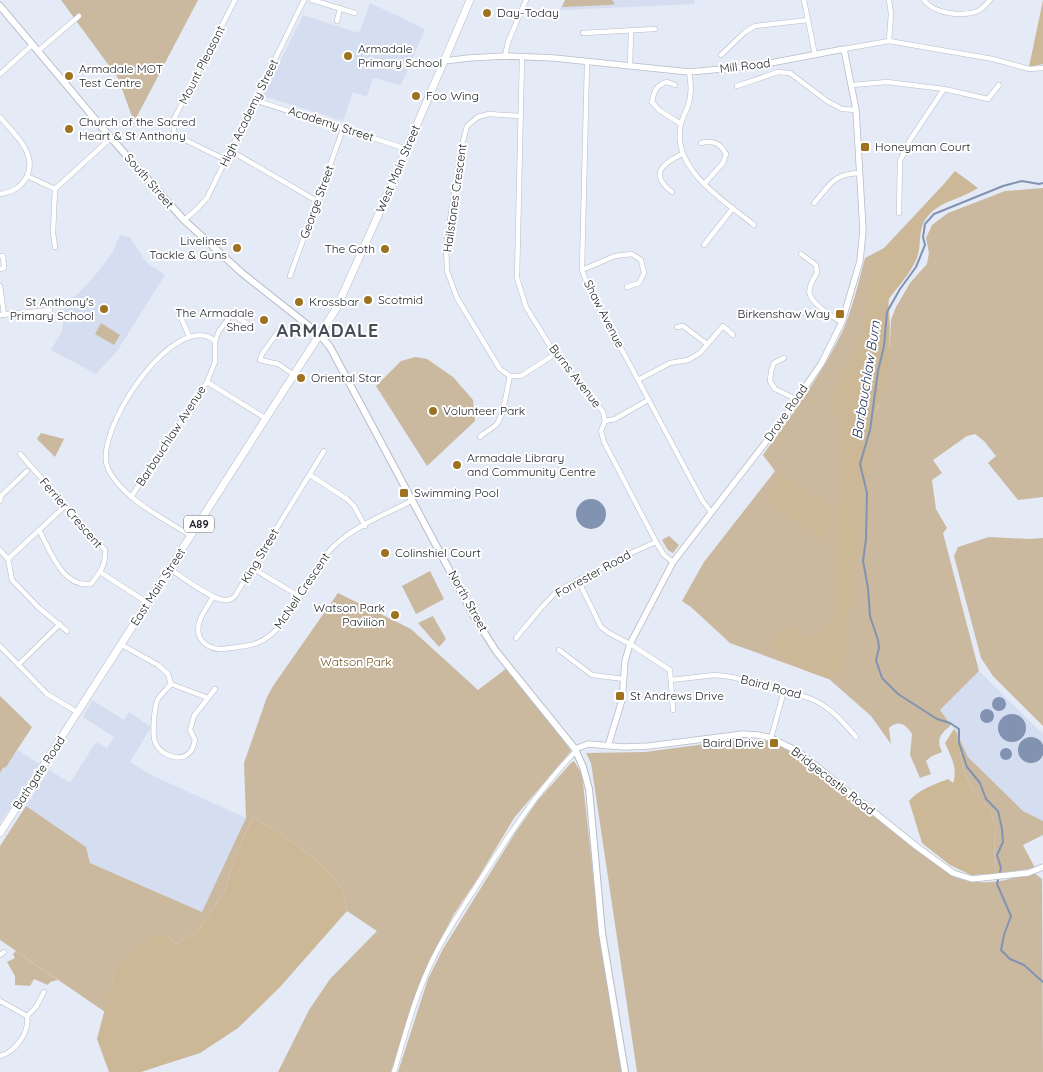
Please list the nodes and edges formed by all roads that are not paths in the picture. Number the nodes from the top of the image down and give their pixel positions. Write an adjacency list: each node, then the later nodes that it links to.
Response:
1 (235, 0): 49 (street, Mount Pleasant)
2 (304, 0): 38 (street, High Academy Street)
3 (312, 0): 11 (street)
4 (470, 0): 27 (main road, West Main Street / A89)
5 (526, 0): 25 (street)
6 (804, 0): 14 (street)
7 (889, 0): 19 (street)
8 (924, 0): 9 (street)
9 (990, 0)
10 (0, 6): 20 (main road, South Street)
11 (340, 8): 12 (street); 15 (street)
12 (355, 13)
13 (79, 16): 22 (street)
14 (808, 20): 23 (street); 24 (street)
15 (336, 21)
16 (656, 29): 17 (street)
17 (631, 31): 18 (street); 29 (street)
18 (583, 33)
19 (889, 41): 21 (street, Mill Road); 30 (street, Mill Road)
20 (32, 44): 22 (main road, South Street); 32 (street)
21 (844, 49): 23 (street, Mill Road); 34 (street, Drove Road)
22 (38, 51): 44 (main road, South Street)
23 (815, 54): 31 (street, Mill Road)
24 (721, 55)
25 (505, 56): 26 (street, Mill Road); 27 (street, Mill Road)
26 (522, 57): 28 (street, Mill Road); 40 (street, Burns Avenue)
27 (444, 61): 46 (main road, West Main Street / A89)
28 (587, 62): 29 (street, Mill Road); 67 (street, Shaw Avenue)
29 (630, 66): 31 (street, Mill Road)
30 (1043, 68)
31 (689, 72): 42 (street)
32 (0, 74)
33 (675, 85): 42 (street)
34 (852, 85): 37 (street); 39 (street, Drove Road)
35 (999, 85): 37 (street)
36 (737, 86): 39 (street)
37 (944, 89): 59 (street)
38 (254, 100): 43 (street, Academy Street); 47 (street, High Academy Street)
39 (856, 110): 50 (street, Drove Road)
40 (519, 116): 83 (street, Burns Avenue); 86 (street, Hailstones Crescent)
41 (0, 117): 51 (street)
42 (681, 124): 48 (street)
43 (343, 129): 46 (street, Academy Street); 56 (street, George Street)
44 (111, 138): 53 (street); 60 (main road, South Street)
45 (701, 143): 52 (street)
46 (407, 149): 78 (main road, West Main Street / A89)
47 (230, 151): 49 (street, High Academy Street); 56 (street)
48 (682, 154): 52 (street); 54 (street)
49 (226, 160): 60 (street, High Academy Street)
50 (860, 173): 57 (street); 74 (street, Drove Road)
51 (27, 176): 53 (street); 55 (street)
52 (704, 184): 58 (street)
53 (55, 189): 63 (street)
54 (672, 192)
55 (0, 194)
56 (317, 201): 68 (street, George Street)
57 (814, 203)
58 (733, 208): 61 (street); 62 (street)
59 (899, 213)
60 (184, 220): 78 (main road, South Street)
61 (754, 225)
62 (704, 245)
63 (55, 247)
64 (801, 254): 74 (street)
65 (0, 256): 66 (street)
66 (0, 269)
67 (582, 270): 70 (street); 87 (street, Shaw Avenue)
68 (290, 276)
69 (0, 286): 73 (street)
70 (627, 287)
71 (50, 310): 73 (street)
72 (179, 313): 80 (street)
73 (2, 315)
74 (842, 322): 89 (street, Drove Road)
75 (248, 324): 81 (street)
76 (677, 327): 82 (street)
77 (280, 329): 85 (street)
78 (319, 334): 85 (main road, East Main Street / A89); 99 (main road, North Street)
79 (734, 335): 82 (street)
80 (189, 336): 81 (street); 98 (street)
81 (215, 341): 88 (street)
82 (707, 344): 87 (street)
83 (555, 354): 86 (street); 92 (street, Burns Avenue)
84 (784, 358): 89 (street)
85 (293, 374): 91 (main road, East Main Street / A89)
86 (510, 376): 93 (street)
87 (638, 380): 90 (street, Shaw Avenue)
88 (207, 382): 91 (street, Barbauchlaw Avenue); 98 (street, Barbauchlaw Avenue)
89 (796, 399): 102 (street, Drove Road)
90 (648, 400): 92 (street); 102 (street, Shaw Avenue)
91 (265, 418): 105 (main road, East Main Street / A89)
92 (605, 421): 106 (street, Burns Avenue)
93 (480, 437)
94 (324, 451): 97 (street, King Street)
95 (20, 454): 101 (street, Ferrier Crescent)
96 (27, 471): 100 (street)
97 (310, 475): 103 (street); 110 (street, King Street)
98 (131, 497): 105 (street)
99 (414, 500): 103 (street, McNeil Crescent); 136 (main road, North Street)
100 (0, 501)
101 (65, 506): 104 (street); 112 (street, Ferrier Crescent)
102 (711, 512): 109 (street, Drove Road)
103 (365, 526): 114 (street, McNeil Crescent)
104 (39, 530): 108 (street); 112 (street)
105 (191, 536): 111 (main road, East Main Street / A89)
106 (656, 542): 109 (street, Burns Avenue); 113 (street, Forrester Road)
107 (0, 550): 108 (street)
108 (8, 559): 117 (street)
109 (673, 562): 120 (street, Drove Road)
110 (252, 568): 114 (street); 115 (street, King Street)
111 (170, 569): 115 (street); 116 (main road, East Main Street / A89)
112 (100, 572): 116 (street)
113 (578, 580): 119 (street, Forrester Road); 120 (street)
114 (299, 596): 115 (street, McNeil Crescent)
115 (214, 597)
116 (148, 603): 121 (main road, East Main Street / A89)
117 (60, 624): 118 (street); 124 (street)
118 (67, 631)
119 (516, 638)
120 (630, 644): 125 (street, Drove Road); 126 (street)
121 (122, 645): 127 (street); 132 (main road, East Main Street / A89)
122 (0, 646): 124 (street)
123 (559, 650): 125 (street)
124 (18, 665): 132 (street)
125 (624, 679): 135 (street, Drove Road)
126 (671, 680): 129 (street, Baird Road); 131 (street)
127 (171, 684): 130 (street); 130 (street)
128 (215, 689): 130 (street)
129 (784, 691): 133 (street, Baird Road); 134 (street)
130 (208, 698)
131 (673, 710)
132 (77, 712): 137 (main road, Bathgate Road / A89)
133 (856, 737)
134 (771, 738): 135 (street, Bridgecastle Road); 138 (street, Bridgecastle Road)
135 (608, 746): 136 (street, Bridgecastle Road)
136 (576, 750): 143 (street); 144 (main road, North Street)
137 (0, 833)
138 (1043, 867)
139 (44, 992): 141 (street)
140 (0, 1001): 141 (street)
141 (27, 1016): 142 (street)
142 (0, 1056)
143 (394, 1072)
144 (625, 1072)

